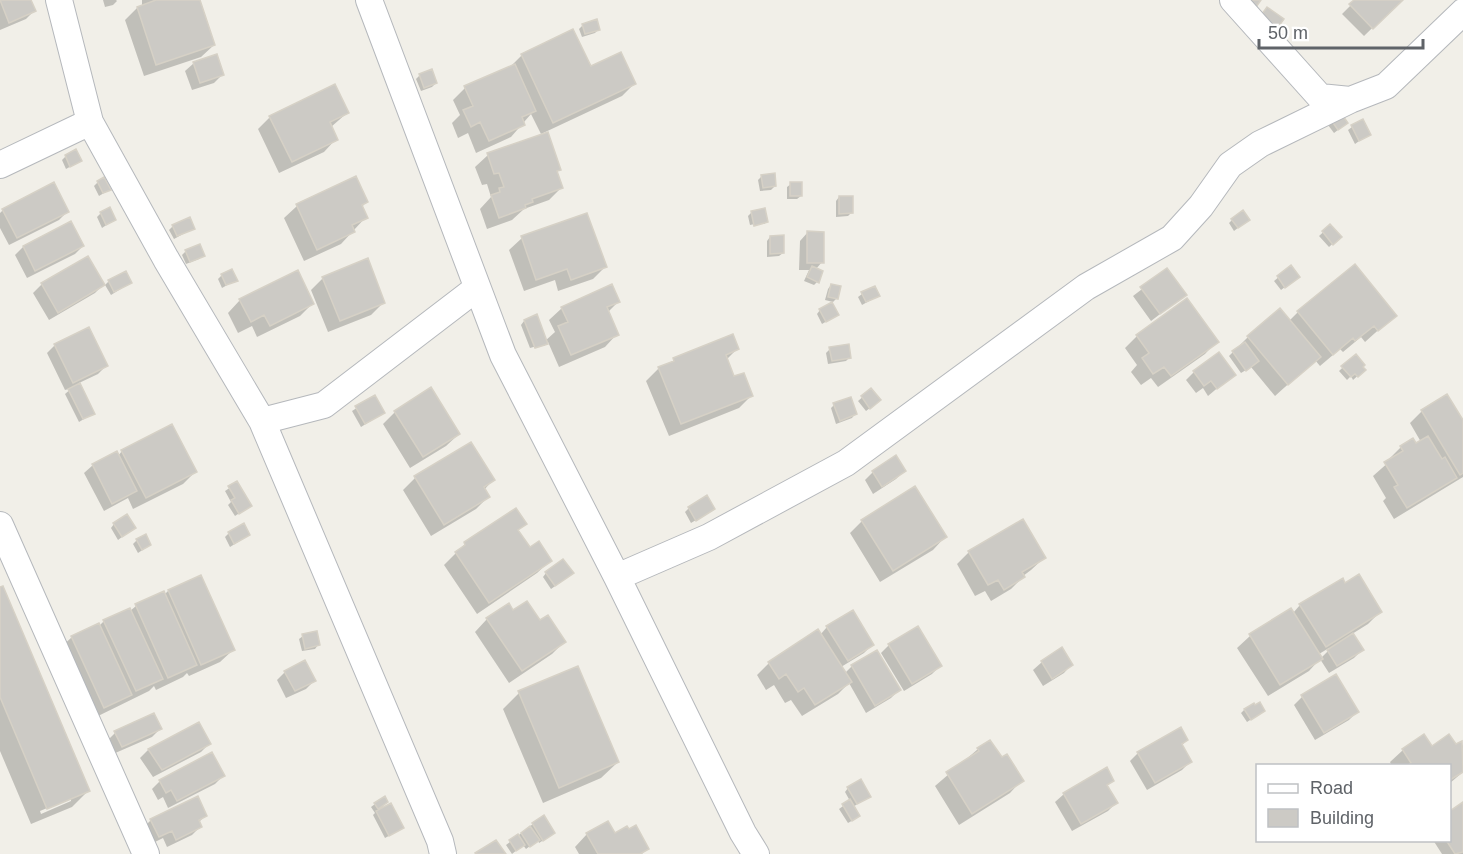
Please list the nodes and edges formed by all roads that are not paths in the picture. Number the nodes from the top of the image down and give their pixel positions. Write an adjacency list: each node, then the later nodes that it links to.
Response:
1 (59, 0): 6 (street)
2 (369, 0): 8 (street)
3 (1233, 0): 5 (street)
4 (1458, 9): 5 (street)
5 (1350, 100): 11 (street)
6 (90, 122): 7 (street); 9 (street)
7 (0, 165)
8 (477, 288): 9 (street); 11 (street)
9 (262, 421): 12 (street)
10 (0, 525): 13 (street)
11 (617, 577): 14 (street)
12 (434, 850)
13 (146, 854)
14 (756, 854)

